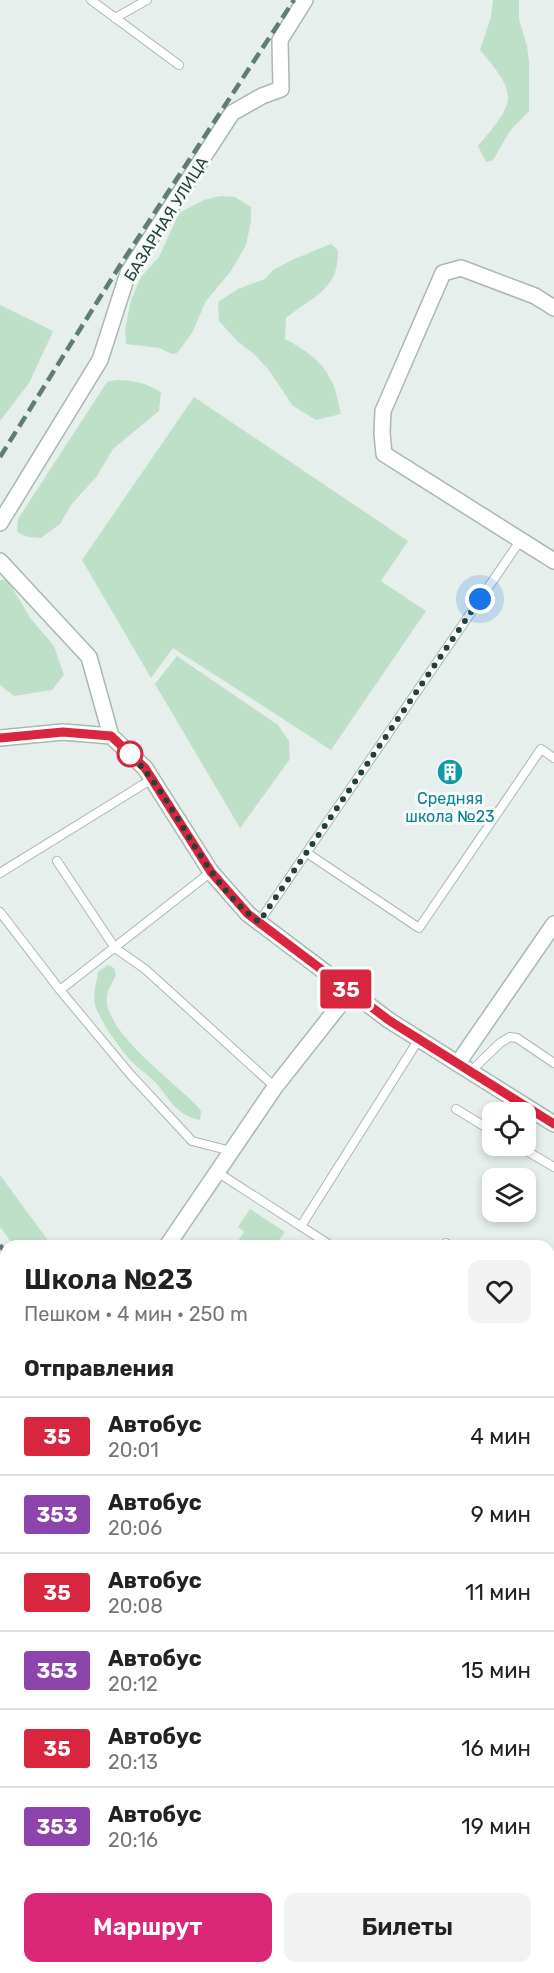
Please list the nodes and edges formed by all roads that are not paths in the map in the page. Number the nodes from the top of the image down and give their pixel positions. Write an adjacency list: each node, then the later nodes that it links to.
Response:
1 (91, 0): 4 (lane)
2 (147, 0): 4 (lane)
3 (305, 0): 7 (street, БАЗАРНАЯ УЛИЦА)
4 (116, 18): 5 (lane)
5 (179, 65)
6 (554, 308): 8 (street)
7 (0, 523)
8 (520, 540): 10 (street); 15 (lane)
9 (0, 561): 11 (street)
10 (554, 561)
11 (111, 736): 12 (street); 14 (street)
12 (0, 738)
13 (554, 758): 15 (lane)
14 (152, 779): 17 (street); 18 (lane)
15 (307, 853): 20 (lane)
16 (57, 861): 22 (lane)
17 (211, 872): 20 (street); 22 (lane)
18 (0, 873)
19 (0, 912): 23 (lane)
20 (259, 922): 24 (street)
21 (554, 924): 27 (street)
22 (115, 948): 23 (lane); 28 (lane)
23 (60, 990): 32 (lane)
24 (350, 992): 25 (street); 28 (street)
25 (419, 1039): 27 (street); 36 (lane)
26 (554, 1063): 27 (lane)
27 (464, 1067): 30 (street)
28 (275, 1087): 32 (street)
29 (456, 1109): 31 (lane)
30 (554, 1124)
31 (482, 1125)
32 (231, 1150): 35 (street)
33 (535, 1156): 34 (lane)
34 (554, 1167)
35 (217, 1172): 36 (lane); 37 (street)
36 (301, 1226): 38 (lane)
37 (176, 1240)
38 (322, 1240)

